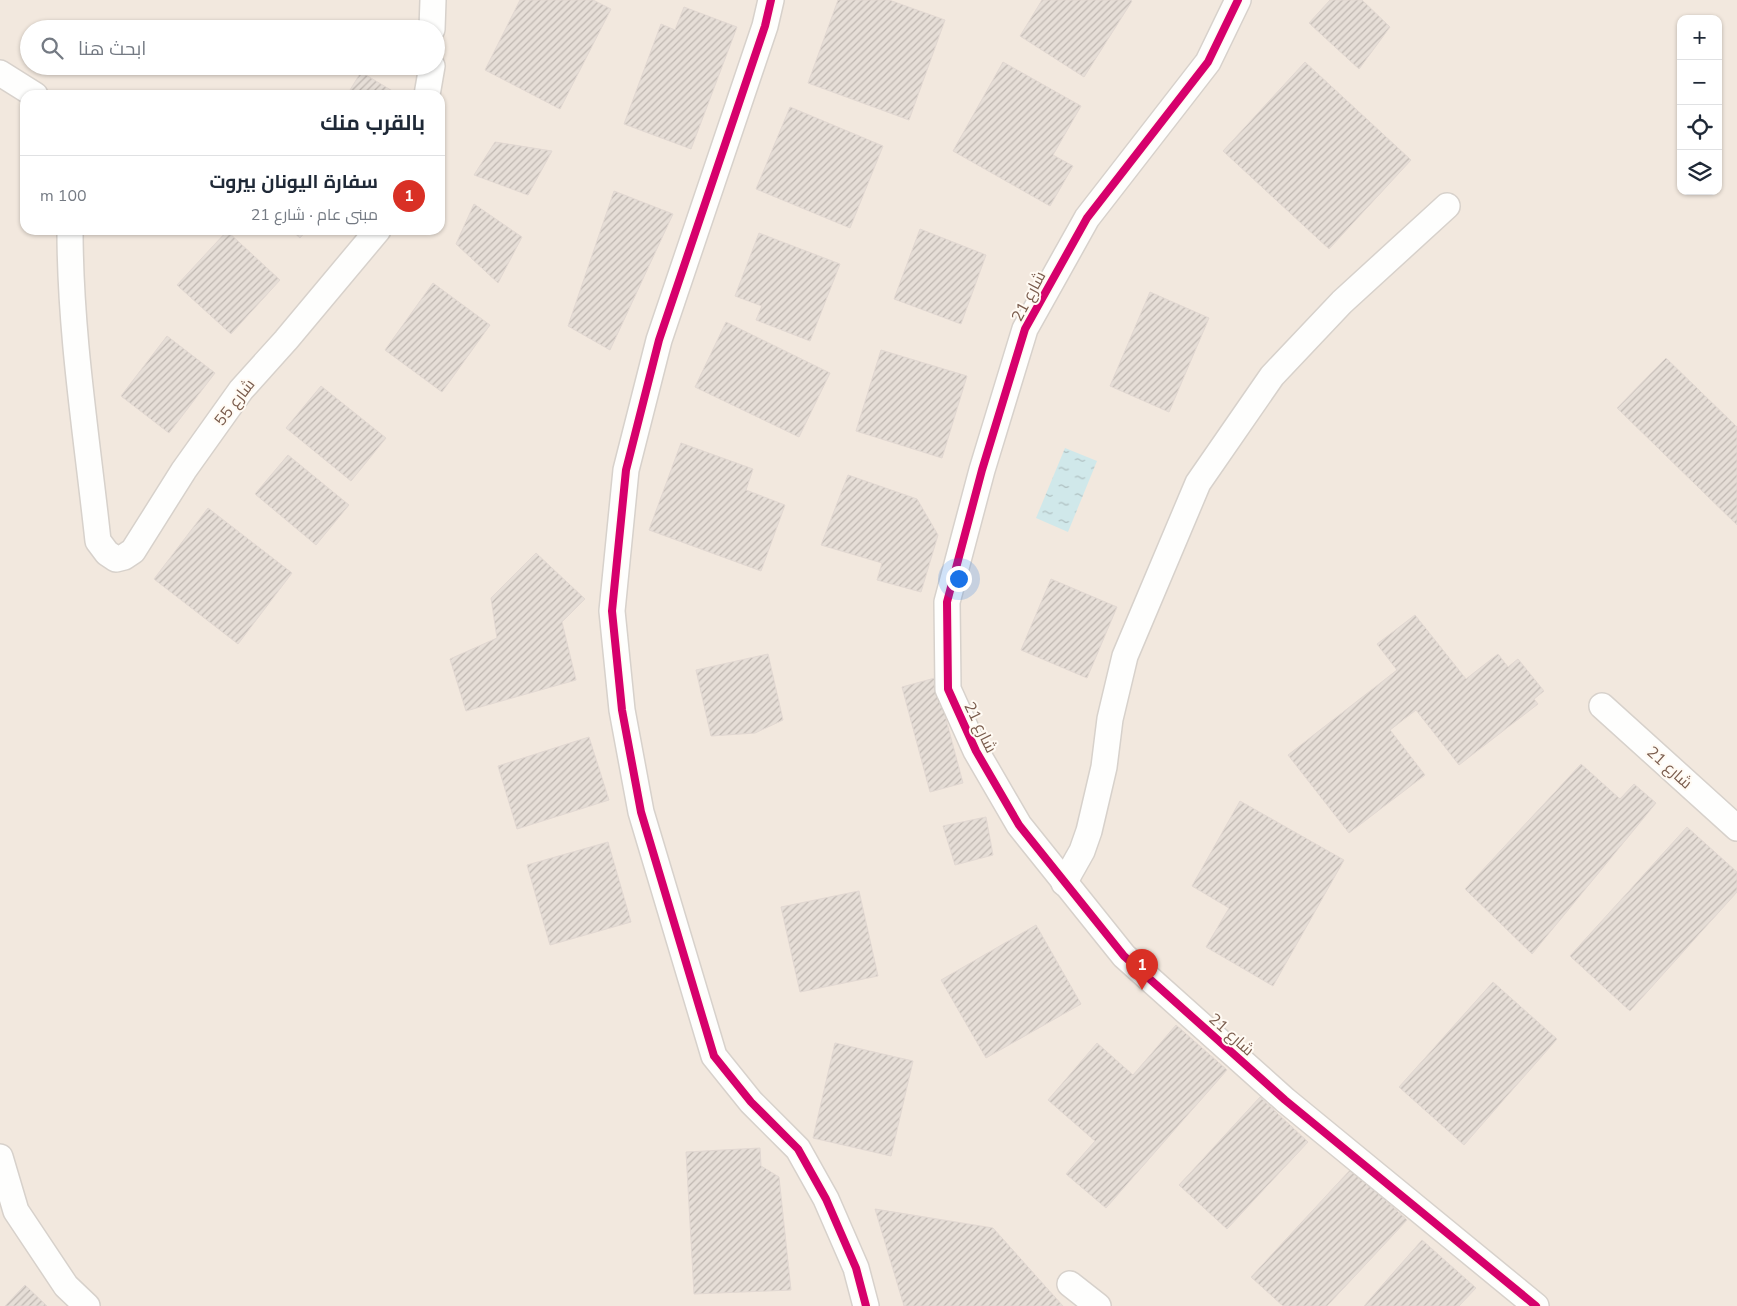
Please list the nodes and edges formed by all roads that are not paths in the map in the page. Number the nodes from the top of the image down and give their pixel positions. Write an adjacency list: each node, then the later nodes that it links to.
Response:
1 (432, 0): 4 (street)
2 (771, 0): 18 (street)
3 (1238, 0): 14 (street, شارع 21)
4 (432, 20)
5 (0, 74): 7 (street)
6 (430, 75): 8 (street)
7 (27, 90)
8 (428, 90)
9 (1447, 206): 14 (street)
10 (70, 235): 11 (street, شارع 55)
11 (374, 235)
12 (1602, 706): 13 (street, شارع 21)
13 (1737, 828)
14 (1064, 883): 20 (street, شارع 21)
15 (0, 1157): 17 (street)
16 (1070, 1284): 19 (street)
17 (87, 1306)
18 (866, 1306)
19 (1098, 1306)
20 (1536, 1306)

